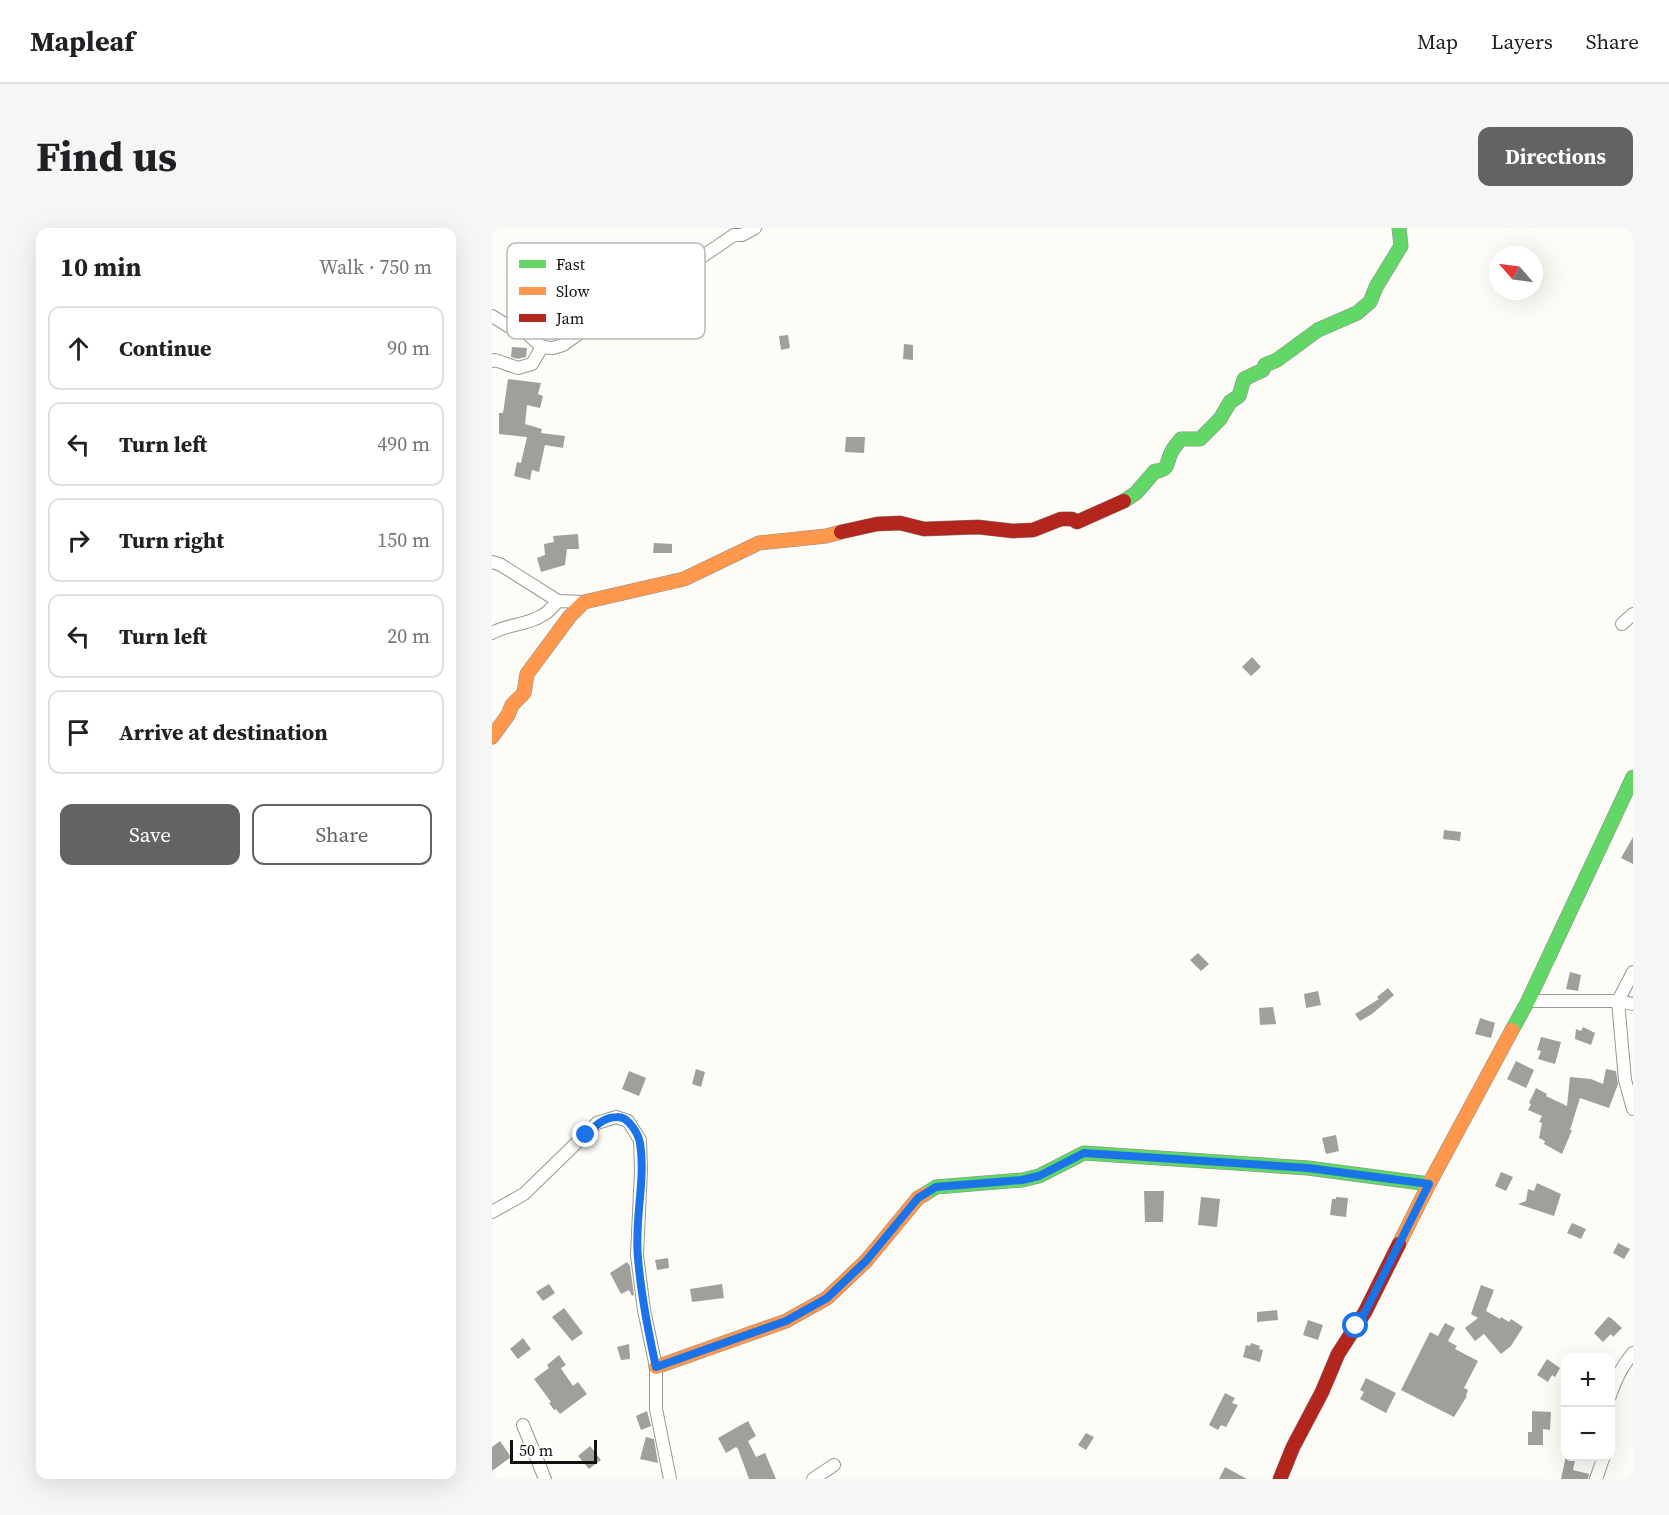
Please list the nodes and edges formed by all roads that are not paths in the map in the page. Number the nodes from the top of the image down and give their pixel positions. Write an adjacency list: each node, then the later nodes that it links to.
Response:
1 (1399, 228): 12 (street)
2 (758, 229): 3 (street)
3 (705, 255)
4 (492, 316): 5 (street)
5 (507, 325)
6 (533, 339): 8 (street)
7 (571, 339): 8 (street)
8 (542, 347): 9 (street)
9 (492, 361)
10 (492, 562): 11 (street)
11 (558, 601): 12 (street); 15 (street)
12 (584, 602): 16 (street)
13 (1633, 614): 14 (street)
14 (1622, 624)
15 (492, 633)
16 (492, 737)
17 (1633, 777): 19 (street)
18 (1633, 972): 20 (street)
19 (1528, 1001): 20 (street); 23 (street)
20 (1618, 1001): 21 (street); 22 (street)
21 (1633, 1004)
22 (1633, 1109)
23 (1429, 1184): 26 (street); 34 (street)
24 (492, 1212): 26 (street)
25 (1633, 1353): 27 (street)
26 (656, 1367): 32 (street)
27 (1615, 1386)
28 (523, 1425): 31 (street)
29 (1602, 1461): 35 (street)
30 (834, 1465): 33 (street)
31 (545, 1479)
32 (670, 1479)
33 (813, 1479)
34 (1281, 1479)
35 (1596, 1479)

